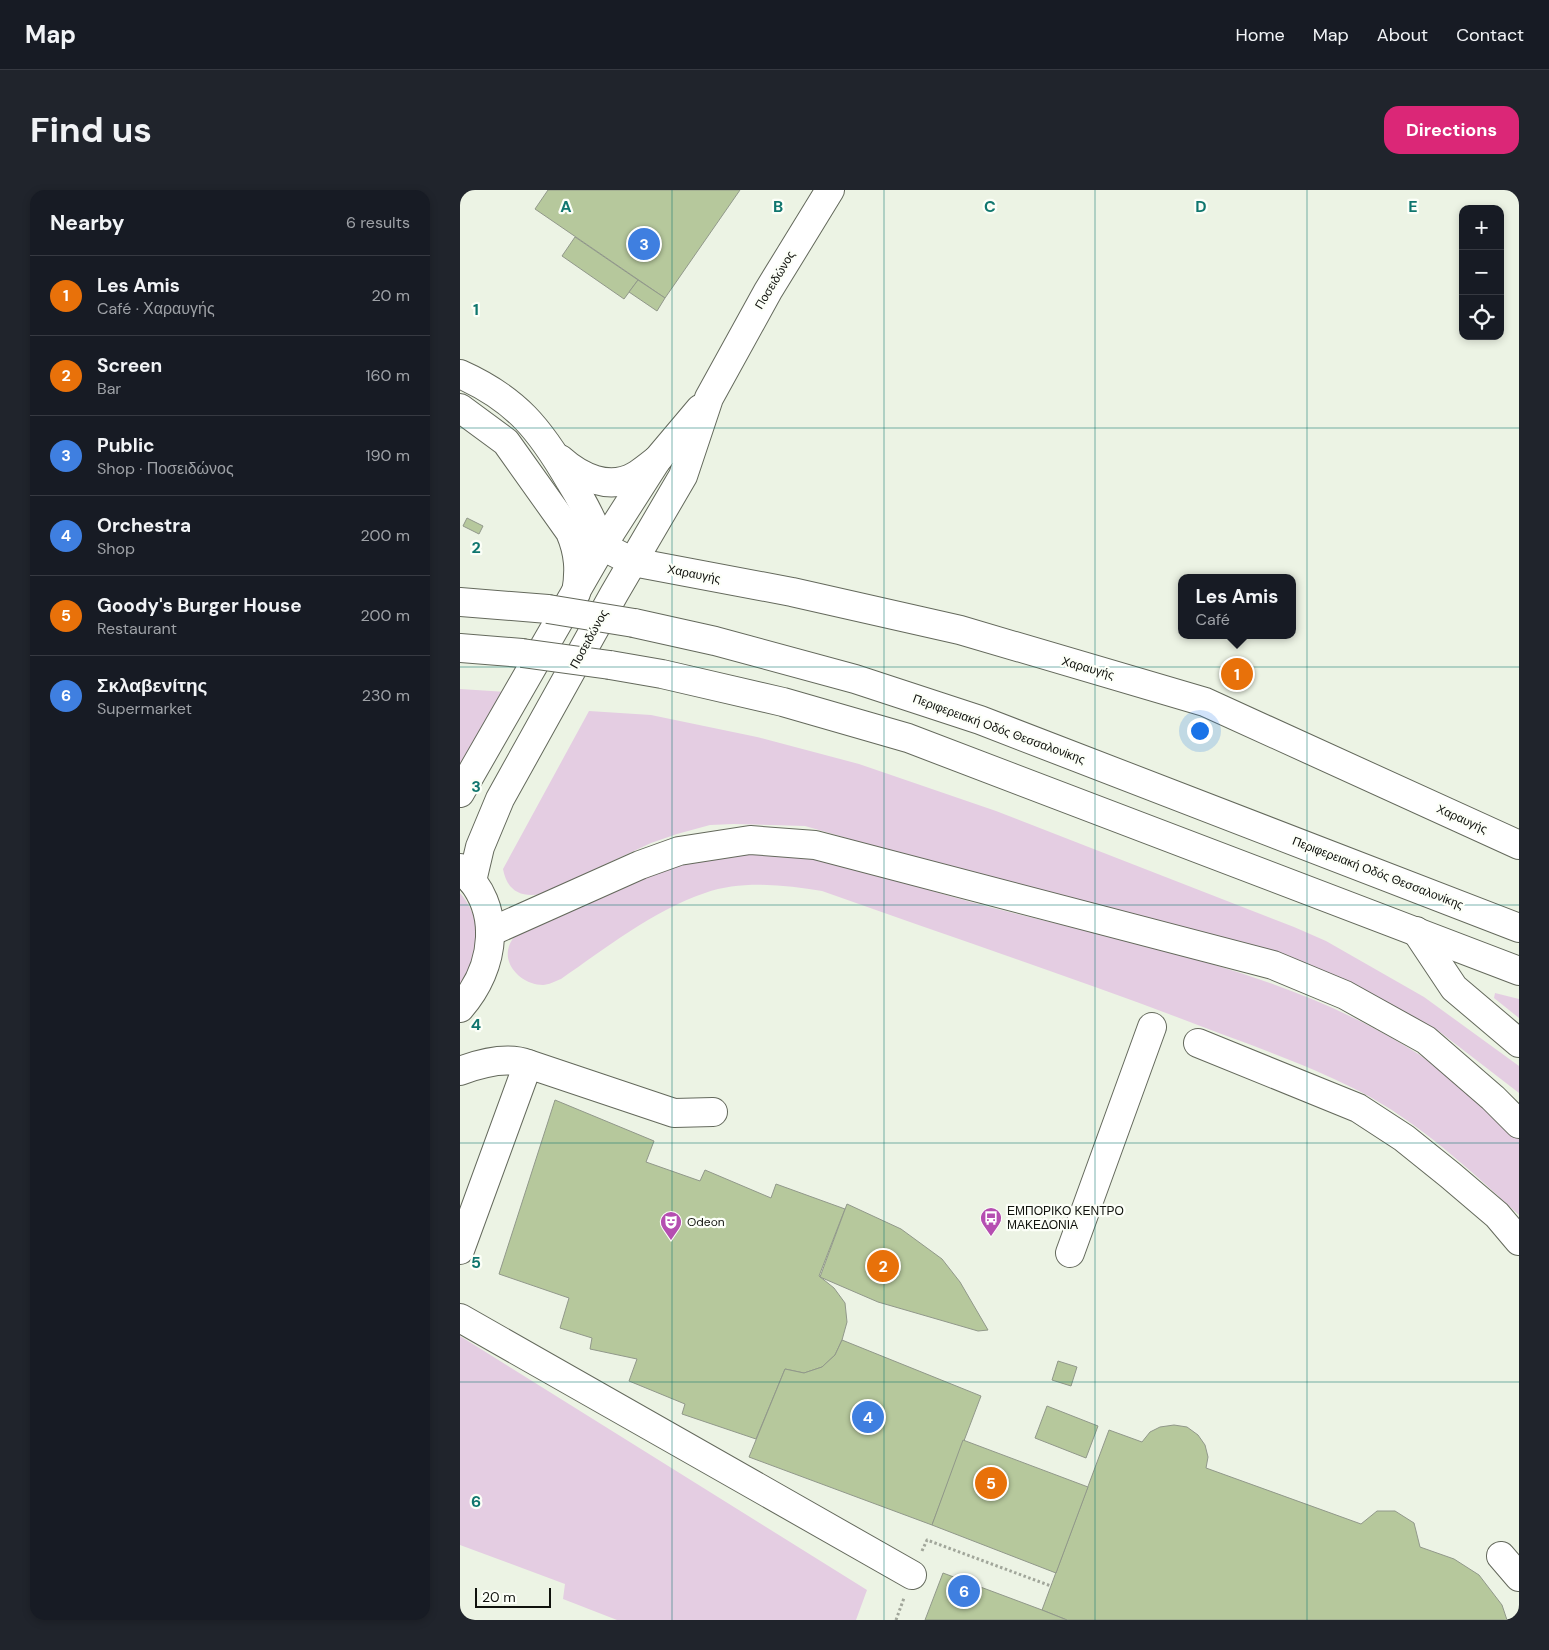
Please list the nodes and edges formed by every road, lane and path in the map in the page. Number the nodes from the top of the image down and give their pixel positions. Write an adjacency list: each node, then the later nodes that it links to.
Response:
1 (830, 190): 3 (main road, Ποσειδώνος)
2 (460, 374): 5 (main road)
3 (709, 398): 6 (main road, Ποσειδώνος); 9 (main road, Ποσειδώνος)
4 (460, 408): 7 (main road)
5 (555, 454): 6 (main road); 8 (main road)
6 (656, 460): 8 (main road, Ποσειδώνος)
7 (570, 532): 8 (main road, Χαραυγής); 10 (main road)
8 (602, 546): 9 (main road, Χαραυγής); 10 (main road, Ποσειδώνος)
9 (633, 562): 14 (main road, Χαραυγής); 15 (main road, Ποσειδώνος)
10 (576, 593): 13 (main road, Ποσειδώνος)
11 (460, 602): 16 (main road, Περιφερειακή Οδός Θεσσαλονίκης, bridge)
12 (460, 648): 19 (main road, bridge)
13 (460, 792)
14 (1519, 845)
15 (466, 875): 20 (main road)
16 (1459, 905): 17 (main road); 18 (main road, Περιφερειακή Οδός Θεσσαλονίκης)
17 (1519, 912)
18 (1519, 928)
19 (1416, 931): 21 (main road); 24 (main road)
20 (490, 932): 22 (main road); 29 (main road)
21 (1519, 971)
22 (460, 1008)
23 (1152, 1027): 32 (main road)
24 (1519, 1042)
25 (1198, 1043): 30 (main road)
26 (528, 1064): 27 (main road); 28 (main road); 31 (main road)
27 (460, 1071)
28 (713, 1112)
29 (1519, 1124)
30 (1519, 1241)
31 (460, 1250)
32 (1070, 1253)
33 (460, 1318): 35 (main road)
34 (1501, 1556): 36 (main road)
35 (912, 1575): 37 (path); 38 (path)
36 (1519, 1577)
37 (1051, 1586)
38 (896, 1620)

